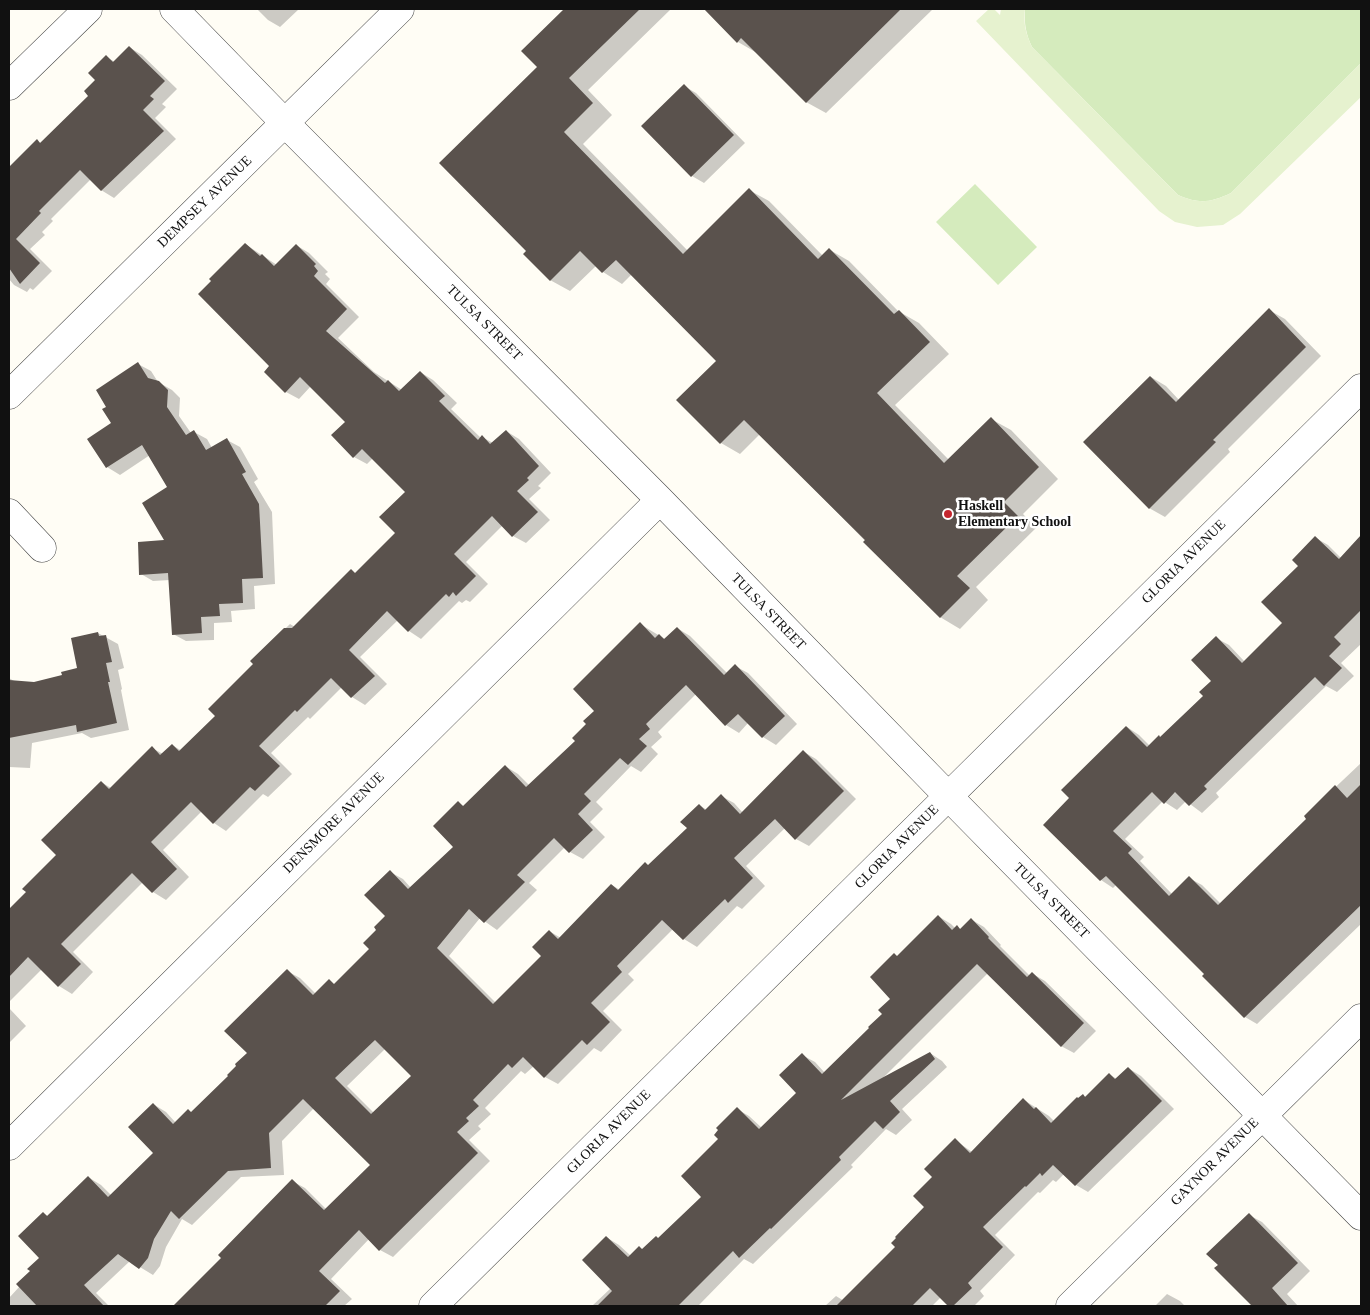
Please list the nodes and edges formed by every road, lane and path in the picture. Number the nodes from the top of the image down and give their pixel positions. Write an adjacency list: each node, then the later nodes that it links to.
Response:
1 (88, 9): 4 (street)
2 (174, 9): 5 (street, TULSA STREET)
3 (400, 9): 5 (street, DEMPSEY AVENUE)
4 (9, 86)
5 (285, 123): 7 (street, DEMPSEY AVENUE); 8 (street, TULSA STREET)
6 (1361, 388): 11 (street, GLORIA AVENUE)
7 (9, 395)
8 (660, 500): 11 (street, TULSA STREET); 14 (street, DENSMORE AVENUE)
9 (9, 513): 10 (street)
10 (42, 548)
11 (948, 796): 13 (street, TULSA STREET); 16 (street, GLORIA AVENUE)
12 (1361, 1018): 13 (street, GAYNOR AVENUE)
13 (1263, 1115): 15 (street, TULSA STREET); 17 (street, GAYNOR AVENUE)
14 (9, 1146)
15 (1361, 1216)
16 (432, 1306)
17 (1070, 1306)

